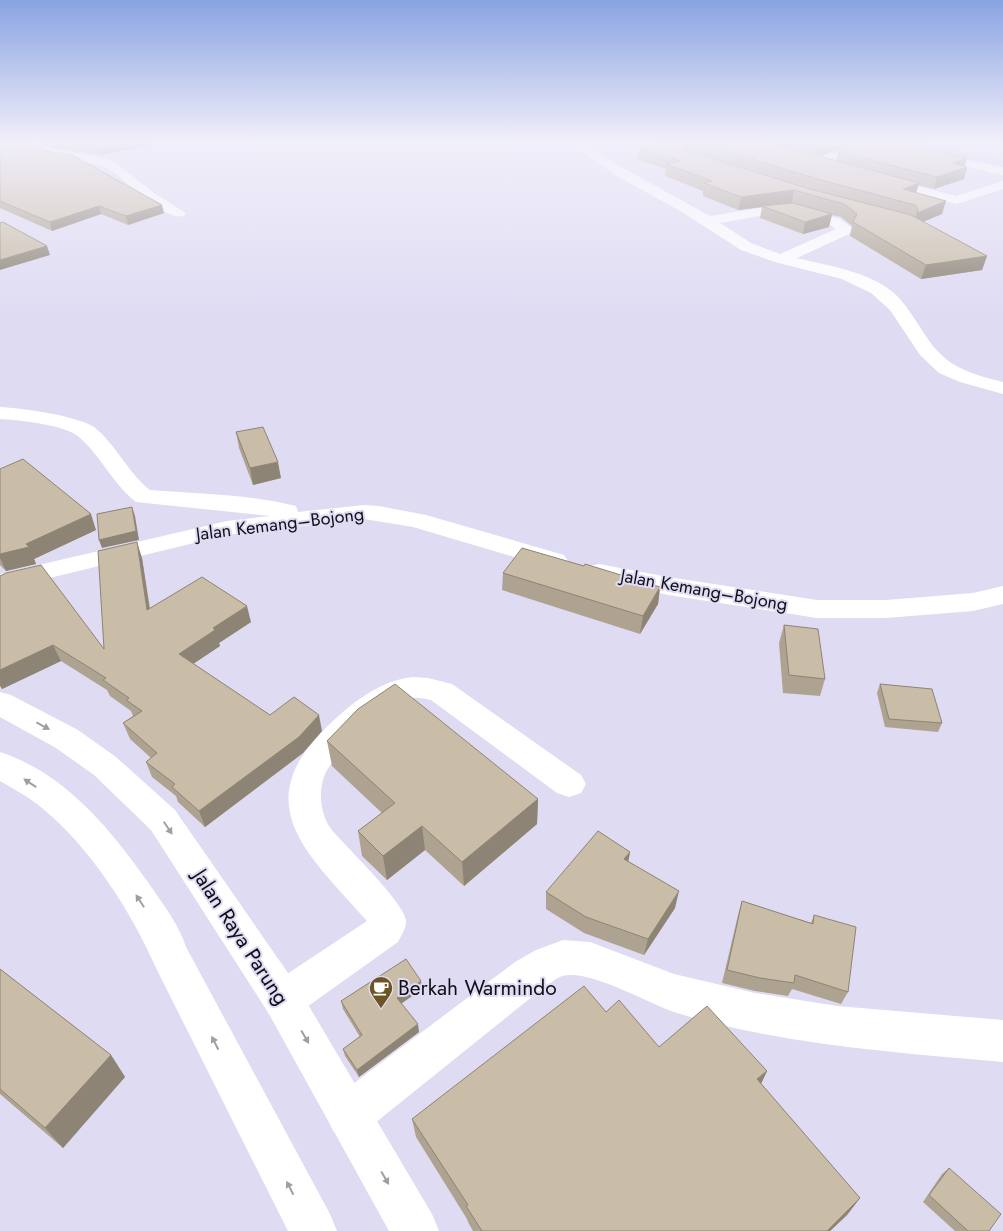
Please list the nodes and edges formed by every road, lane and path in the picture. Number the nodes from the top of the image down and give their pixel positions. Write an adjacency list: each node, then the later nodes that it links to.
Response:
1 (156, 200): 4 (main road)
2 (671, 200): 5 (main road)
3 (698, 200): 5 (main road)
4 (179, 213)
5 (701, 217): 6 (main road); 6 (main road)
6 (781, 259): 7 (main road)
7 (1003, 388)
8 (0, 414): 9 (main road)
9 (321, 516): 10 (main road, Jalan Kemang–Bojong); 11 (main road, Jalan Kemang–Bojong)
10 (0, 582)
11 (1003, 595)
12 (0, 703): 15 (main road, Jalan Raya Parung, one-way to 15)
13 (0, 765): 18 (main road, one-way to 13)
14 (570, 784): 15 (main road)
15 (283, 1000): 17 (main road, Jalan Raya Parung, one-way to 17)
16 (1003, 1041): 17 (main road)
17 (349, 1115): 19 (main road, Jalan Raya Parung, one-way to 19)
18 (313, 1231)
19 (415, 1231)

